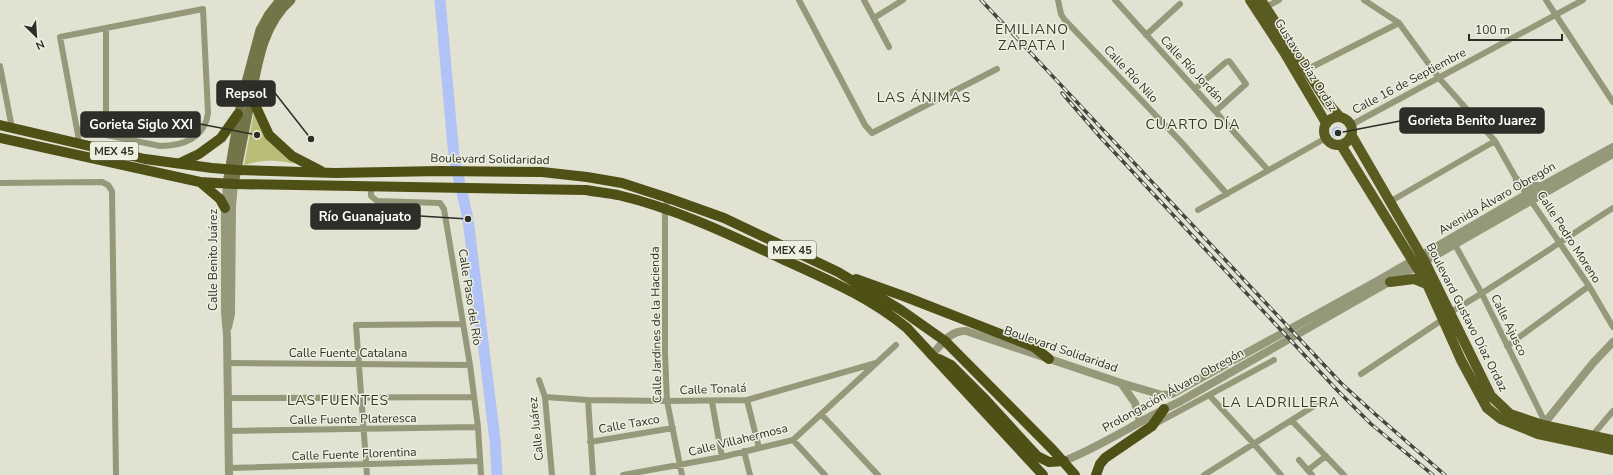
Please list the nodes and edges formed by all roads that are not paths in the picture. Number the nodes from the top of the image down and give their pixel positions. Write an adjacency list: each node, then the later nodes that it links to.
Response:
1 (280, 0): 29 (main road)
2 (291, 0): 26 (main road)
3 (799, 0): 22 (street)
4 (864, 0): 16 (street)
5 (903, 0): 16 (street)
6 (1058, 0): 55 (street, Calle Río Nilo)
7 (1116, 0): 19 (street, Calle Río Jordán)
8 (1250, 0): 31 (main road, Gustavo Díaz Ordaz)
9 (1279, 0): 13 (street)
10 (1364, 0): 17 (street, Calle Pedro Moreno)
11 (1546, 0): 15 (street)
12 (1583, 0): 15 (street, Calle 16 de Septiembre)
13 (1264, 3): 23 (main road, Gustavo Díaz Ordaz)
14 (1180, 4): 19 (street)
15 (1555, 14): 24 (street, Calle 16 de Septiembre); 27 (street)
16 (874, 18): 20 (street)
17 (1400, 23): 23 (street); 24 (street, Calle Pedro Moreno)
18 (106, 28): 35 (street); 36 (street); 36 (street)
19 (1146, 35): 25 (street, Calle Río Jordán)
20 (889, 47)
21 (0, 66): 34 (street)
22 (997, 68)
23 (1306, 70): 30 (main road, Gustavo Díaz Ordaz)
24 (1439, 78): 33 (street, Calle 16 de Septiembre); 40 (street, Calle Pedro Moreno)
25 (1196, 88): 28 (street, Calle Río Jordán); 28 (street)
26 (252, 98): 46 (main road); 48 (highway)
27 (1613, 102)
28 (1216, 111): 47 (street, Calle Río Jordán)
29 (238, 114): 45 (highway); 46 (main road)
30 (1340, 117): 31 (main road); 33 (main road)
31 (1326, 123): 39 (main road)
32 (0, 125): 34 (highway, Boulevard Solidaridad / MEX 45)
33 (1351, 125): 37 (main road)
34 (12, 128): 41 (highway, Boulevard Solidaridad / MEX 45)
35 (77, 129): 36 (street); 41 (street)
36 (106, 136)
37 (1352, 136): 42 (main road); 58 (main road, Boulevard Gustavo Díaz Ordaz)
38 (0, 138): 50 (highway, MEX 45)
39 (1326, 138): 42 (main road); 47 (street)
40 (1495, 141): 49 (street, Calle Pedro Moreno); 58 (street)
41 (79, 143): 45 (highway, Boulevard Solidaridad / MEX 45)
42 (1341, 145): 66 (main road, Boulevard Gustavo Díaz Ordaz)
43 (1613, 147): 54 (street, Avenida Álvaro Obregón)
44 (1613, 154): 56 (street, Avenida Álvaro Obregón)
45 (178, 163): 46 (highway, Boulevard Solidaridad / MEX 45)
46 (233, 170): 48 (highway, Boulevard Solidaridad / MEX 45); 52 (main road)
47 (1268, 170): 55 (street)
48 (323, 172): 57 (highway, Boulevard Solidaridad / MEX 45)
49 (1517, 180): 54 (street); 56 (street, Calle Pedro Moreno)
50 (200, 182): 52 (highway, MEX 45); 59 (highway)
51 (0, 184): 135 (street)
52 (231, 184): 53 (highway, MEX 45); 59 (street, Calle Benito Juárez); 77 (street, Calle Benito Juárez)
53 (371, 186): 61 (highway, MEX 45); 74 (street, Calle Paso del Río)
54 (1541, 186): 56 (street, Avenida Álvaro Obregón)
55 (1227, 194): 62 (street)
56 (1529, 197): 63 (street, Avenida Álvaro Obregón); 64 (street, Calle Pedro Moreno)
57 (668, 198): 61 (street, Calle Jardines de la Hacienda); 67 (highway, Boulevard Solidaridad / MEX 45)
58 (1391, 201): 65 (main road, Boulevard Gustavo Díaz Ordaz)
59 (225, 208): 77 (street, Calle Benito Juárez)
60 (1613, 208): 64 (street)
61 (665, 209): 83 (highway, MEX 45); 102 (street, Calle Jardines de la Hacienda)
62 (1198, 210)
63 (1453, 241): 65 (street, Avenida Álvaro Obregón); 71 (street, Calle Ajusco)
64 (1558, 242): 70 (street, Calle Pedro Moreno); 71 (street)
65 (1424, 258): 66 (street, Avenida Álvaro Obregón); 72 (main road, Boulevard Gustavo Díaz Ordaz)
66 (1414, 264): 68 (street, Avenida Álvaro Obregón); 69 (main road, Boulevard Gustavo Díaz Ordaz); 76 (street, Avenida Álvaro Obregón)
67 (838, 272): 79 (highway, Boulevard Solidaridad / MEX 45); 84 (highway)
68 (1390, 282): 69 (main road); 78 (street, Avenida Álvaro Obregón)
69 (1427, 284): 73 (main road, Boulevard Gustavo Díaz Ordaz)
70 (1589, 286): 75 (street, Calle Pedro Moreno); 82 (street)
71 (1482, 294): 72 (street); 82 (street, Calle Ajusco)
72 (1451, 312): 111 (main road, Boulevard Gustavo Díaz Ordaz)
73 (1442, 320): 90 (street); 122 (main road, Boulevard Gustavo Díaz Ordaz)
74 (464, 324): 88 (street); 89 (street, Calle Paso del Río)
75 (1613, 328)
76 (1289, 329): 93 (street, Prolongación Álvaro Obregón)
77 (226, 336): 87 (street, Calle Benito Juárez)
78 (1292, 338): 104 (street, Prolongación Álvaro Obregón)
79 (945, 341): 83 (street, Boulevard Solidaridad); 84 (street, Boulevard Solidaridad); 131 (highway, Boulevard Solidaridad / MEX 45)
80 (1613, 342): 111 (street)
81 (896, 345): 86 (street, Calle Villahermosa)
82 (1507, 346): 111 (street, Calle Ajusco)
83 (932, 356): 131 (highway); 145 (highway, MEX 45)
84 (1049, 359): 92 (street, Boulevard Solidaridad)
85 (1274, 360): 94 (street)
86 (876, 362): 100 (street, Calle Tonalá); 108 (street, Calle Villahermosa)
87 (227, 363): 88 (street, Calle Fuente Catalana); 97 (street, Calle Benito Juárez)
88 (359, 364): 89 (street, Calle Fuente Catalana); 95 (street)
89 (470, 365): 96 (street, Calle Paso del Río)
90 (1361, 374)
91 (539, 380): 98 (street, Calle Juárez)
92 (1121, 384): 93 (street, Boulevard Solidaridad); 109 (street)
93 (1172, 394)
94 (1209, 395): 106 (street); 121 (street)
95 (361, 397): 96 (street); 97 (street); 115 (street)
96 (473, 397): 113 (street, Calle Paso del Río)
97 (228, 398): 116 (street, Calle Benito Juárez)
98 (545, 398): 99 (street, Calle Tonalá); 138 (street, Calle Juárez)
99 (588, 400): 102 (street, Calle Tonalá); 120 (street)
100 (747, 400): 103 (street, Calle Tonalá); 123 (street)
101 (1322, 401): 110 (street)
102 (667, 402): 103 (street, Calle Tonalá); 114 (street, Calle Jardines de la Hacienda)
103 (712, 402): 127 (street)
104 (1179, 402): 105 (street, Prolongación Álvaro Obregón); 106 (street)
105 (1164, 409): 109 (street, Prolongación Álvaro Obregón); 112 (highway)
106 (1184, 410): 112 (street)
107 (1613, 411): 117 (street)
108 (821, 414): 118 (street, Calle Villahermosa); 144 (street)
109 (1140, 421): 131 (street, Prolongación Álvaro Obregón)
110 (1292, 421): 121 (street); 126 (street)
111 (1544, 424): 117 (main road, Boulevard Gustavo Díaz Ordaz)
112 (1152, 426): 146 (highway)
113 (478, 428): 115 (street, Calle Fuente Plateresca); 129 (street, Calle Paso del Río)
114 (673, 428): 120 (street, Calle Taxco); 132 (street, Calle Jardines de la Hacienda)
115 (364, 430): 116 (street, Calle Fuente Plateresca); 130 (street)
116 (228, 431): 133 (street, Calle Benito Juárez)
117 (1592, 435): 119 (main road, Boulevard Gustavo Díaz Ordaz); 122 (street)
118 (792, 440): 123 (street, Calle Villahermosa); 143 (street)
119 (1613, 440)
120 (590, 442): 139 (street)
121 (1254, 444): 147 (street); 148 (street)
122 (1587, 445): 124 (main road, Boulevard Gustavo Díaz Ordaz)
123 (759, 448): 125 (street, Calle Villahermosa)
124 (1613, 450)
125 (744, 451): 127 (street, Calle Villahermosa); 142 (street)
126 (1326, 456): 134 (street); 149 (street)
127 (722, 457): 132 (street, Calle Villahermosa)
128 (1299, 460): 134 (street)
129 (480, 461): 130 (street, Calle Fuente Florentina); 137 (street, Calle Paso del Río)
130 (366, 464): 133 (street, Calle Fuente Florentina); 136 (street)
131 (1066, 465)
132 (681, 466): 140 (street, Calle Villahermosa); 141 (street, Calle Jardines de la Hacienda)
133 (229, 472)
134 (1310, 473)
135 (116, 475)
136 (367, 475)
137 (481, 475)
138 (552, 475)
139 (592, 475)
140 (623, 475)
141 (682, 475)
142 (750, 475)
143 (825, 475)
144 (878, 475)
145 (1043, 475)
146 (1096, 475)
147 (1204, 475)
148 (1281, 475)
149 (1344, 475)

